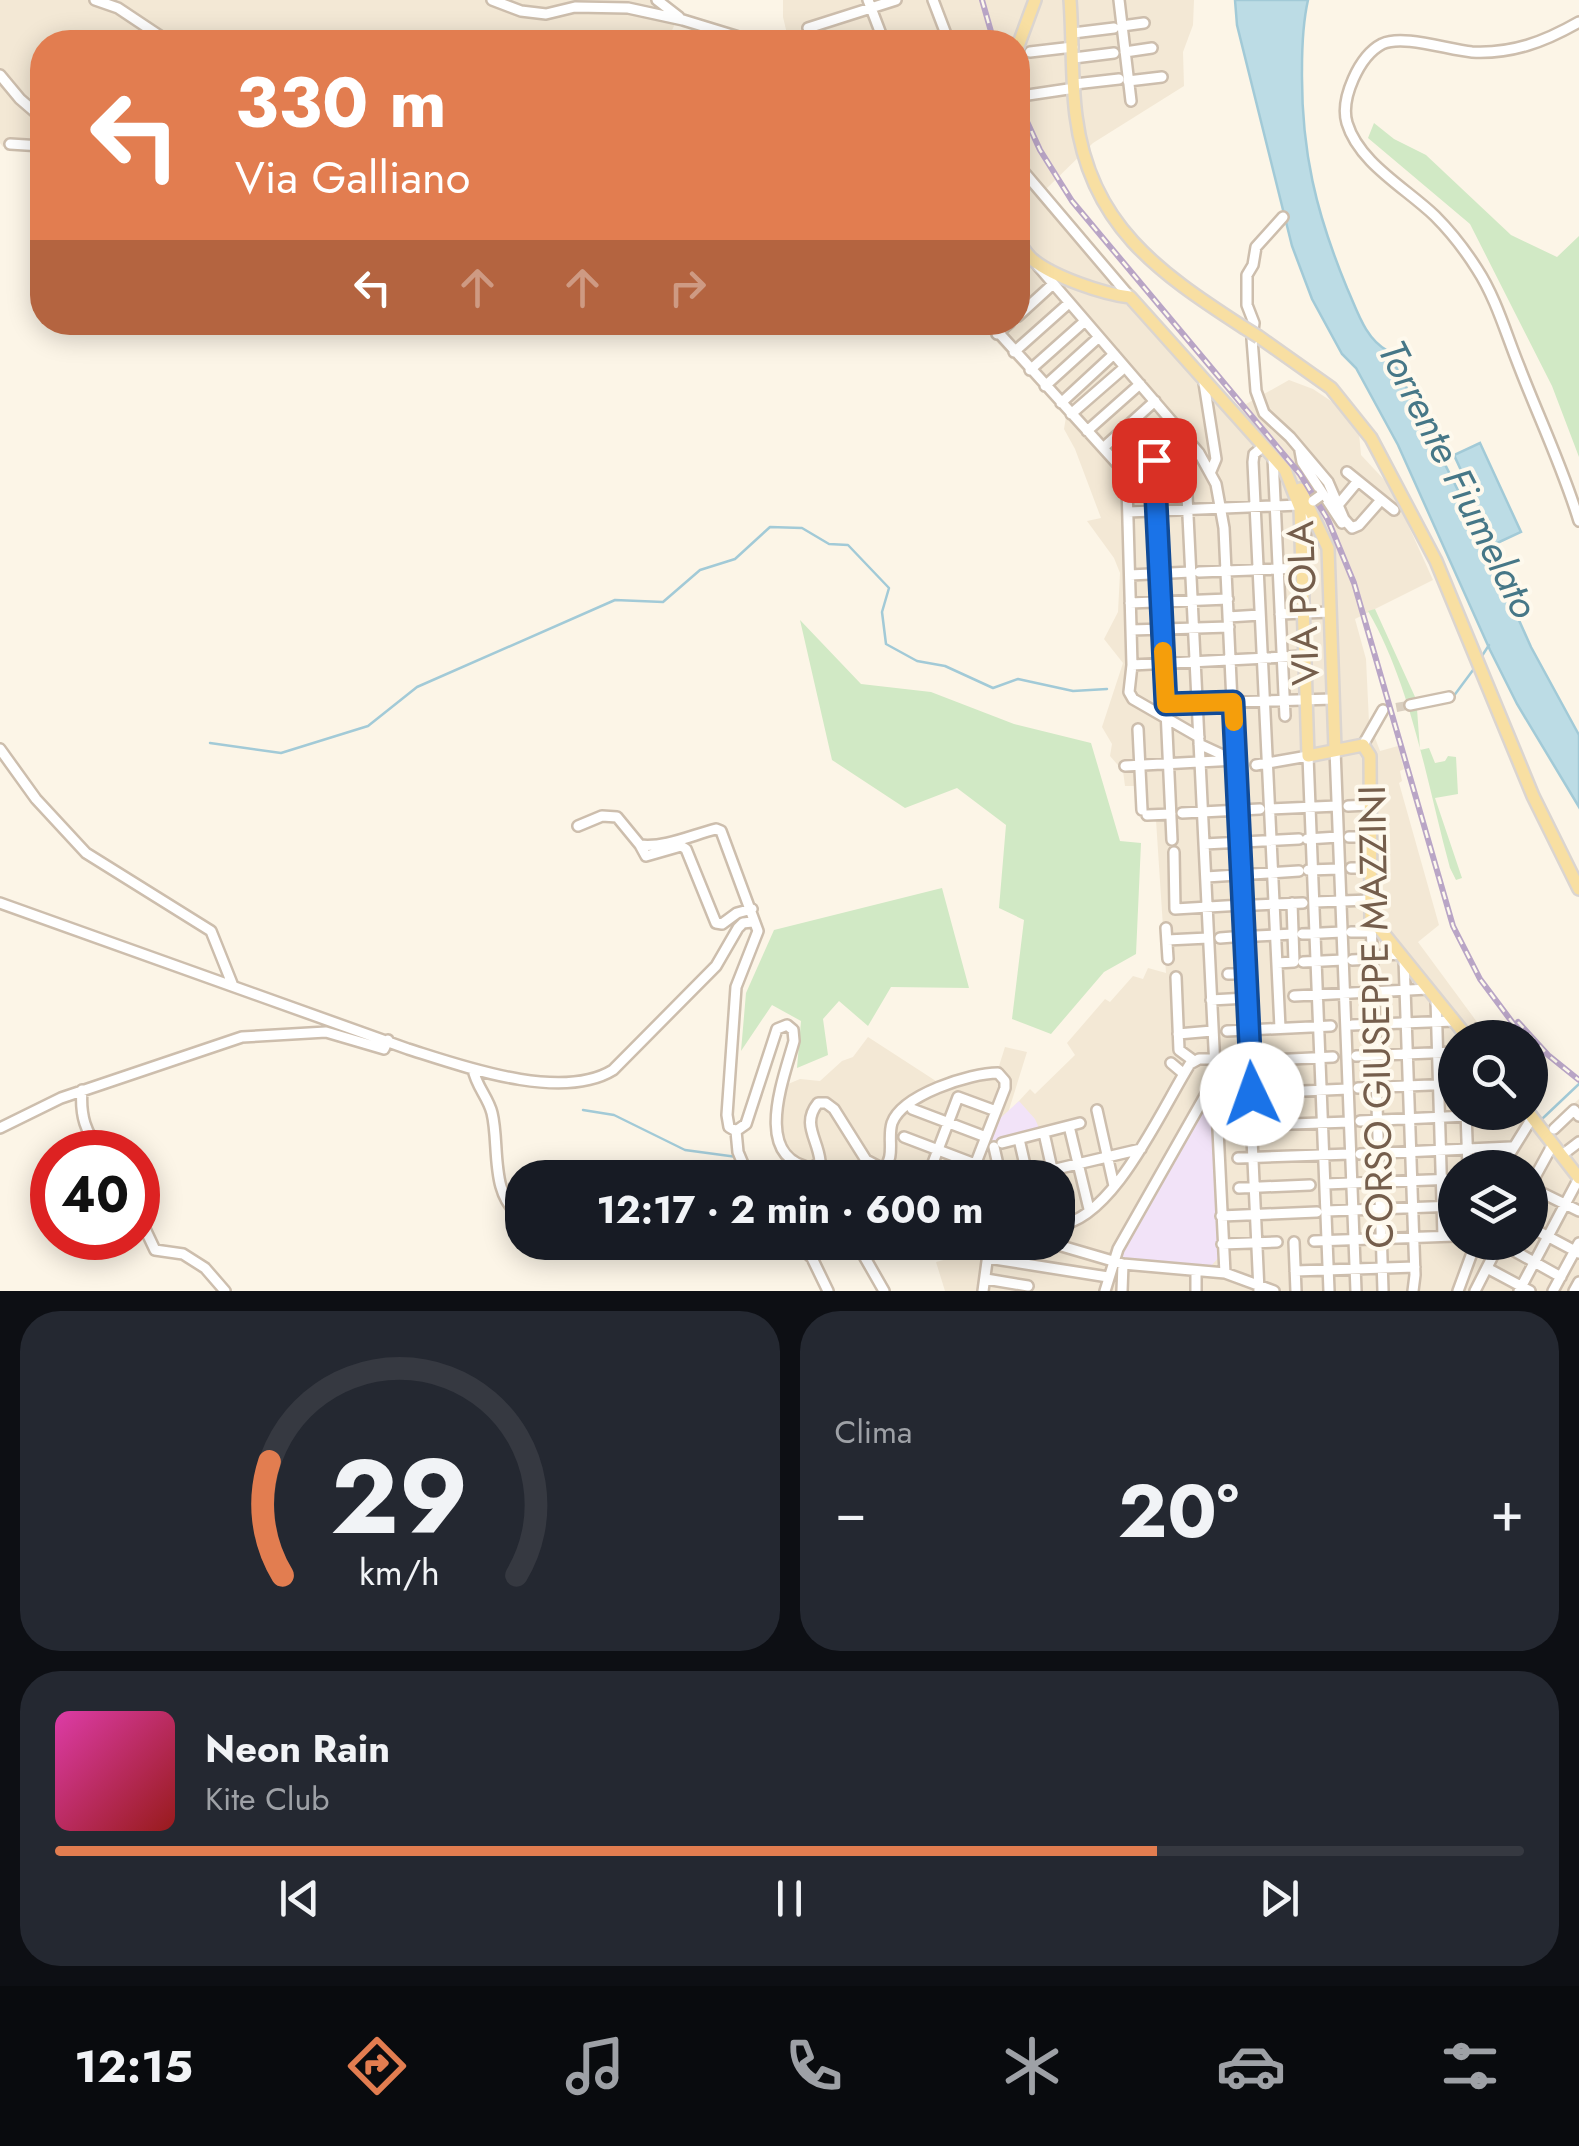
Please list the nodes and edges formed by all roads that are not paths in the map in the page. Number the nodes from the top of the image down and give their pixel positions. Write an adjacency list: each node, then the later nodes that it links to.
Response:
1 (95, 0): 12 (street)
2 (128, 0): 12 (street)
3 (492, 0): 9 (street)
4 (657, 0): 13 (street)
5 (896, 0): 11 (street)
6 (933, 0): 21 (street)
7 (1070, 0): 23 (main road)
8 (1119, 0): 16 (street)
9 (571, 4): 13 (street)
10 (1033, 4): 22 (main road)
11 (870, 5): 17 (street); 20 (street)
12 (118, 8): 18 (street)
13 (683, 20): 19 (street)
14 (1579, 22): 78 (street)
15 (1144, 23): 16 (street)
16 (1118, 26): 23 (street); 26 (street)
17 (808, 28)
18 (152, 30)
19 (716, 30)
20 (879, 30)
21 (944, 30)
22 (1023, 30)
23 (1073, 46): 25 (street); 26 (street); 30 (main road)
24 (1152, 48): 26 (street)
25 (1030, 52)
26 (1120, 52): 29 (street)
27 (0, 74): 33 (street)
28 (1162, 77): 29 (street)
29 (1124, 80): 30 (street); 32 (street)
30 (1075, 86): 31 (street); 158 (main road, bridge)
31 (1030, 95)
32 (1131, 100)
33 (30, 108)
34 (10, 144): 35 (street)
35 (30, 145)
36 (1030, 179): 41 (street)
37 (1284, 217): 60 (street)
38 (1030, 256): 39 (main road)
39 (1033, 260): 40 (street); 41 (main road)
40 (1053, 284): 42 (street); 43 (street)
41 (1130, 296): 51 (main road, VIA POLA)
42 (1069, 303): 44 (street); 47 (street)
43 (1030, 305)
44 (1085, 321): 46 (street); 50 (street)
45 (998, 335): 47 (street)
46 (1099, 338): 48 (street); 53 (street)
47 (1014, 352): 50 (street)
48 (1114, 354): 49 (street); 55 (street)
49 (1125, 366): 52 (street); 56 (street)
50 (1030, 370): 53 (street)
51 (1204, 383): 61 (main road, VIA POLA); 64 (street)
52 (1140, 384): 54 (street); 58 (street)
53 (1045, 386): 55 (street)
54 (1155, 401): 57 (street); 59 (street)
55 (1061, 403): 56 (street)
56 (1071, 414): 58 (street)
57 (1180, 430): 62 (street); 64 (street); 73 (street)
58 (1087, 431): 59 (street)
59 (1103, 448): 66 (street)
60 (1300, 448): 68 (street); 70 (street)
61 (1257, 450): 63 (main road, VIA POLA); 72 (street)
62 (1154, 455): 66 (street); 75 (street)
63 (1274, 457): 68 (main road, VIA POLA); 71 (street)
64 (1210, 471): 74 (street)
65 (1347, 472): 67 (street)
66 (1129, 479): 77 (street)
67 (1358, 481): 69 (street); 70 (street)
68 (1313, 500): 71 (street); 79 (street); 80 (main road, VIA POLA); 81 (main road)
69 (1381, 500): 76 (street); 79 (street)
70 (1338, 505): 79 (street)
71 (1275, 506): 72 (street); 82 (street)
72 (1254, 507): 74 (street); 84 (street)
73 (1188, 508): 74 (street); 75 (street); 86 (street)
74 (1220, 508): 85 (street)
75 (1156, 510): 77 (street); 87 (street)
76 (1394, 510)
77 (1128, 512): 88 (street)
78 (1579, 522)
79 (1352, 528)
80 (1303, 541): 81 (street); 83 (main road, VIA POLA)
81 (1326, 541): 93 (main road)
82 (1278, 568): 83 (street); 84 (street); 95 (street)
83 (1301, 568): 94 (main road, VIA POLA)
84 (1258, 569): 85 (street); 96 (street)
85 (1226, 570): 86 (street); 89 (street)
86 (1195, 572): 87 (street); 90 (street)
87 (1159, 574): 88 (street); 91 (street)
88 (1130, 575): 92 (street)
89 (1228, 599): 90 (street); 97 (street)
90 (1192, 600): 91 (street); 98 (street)
91 (1160, 602): 92 (street); 100 (street)
92 (1130, 603): 99 (street)
93 (1330, 612): 94 (street); 110 (main road)
94 (1303, 613): 95 (street); 101 (main road, VIA POLA)
95 (1280, 614): 102 (street)
96 (1260, 616): 97 (street); 103 (street)
97 (1229, 622): 98 (street); 104 (street)
98 (1194, 629): 100 (street); 105 (street)
99 (1131, 630): 100 (street); 107 (street)
100 (1162, 630): 106 (street)
101 (1305, 656): 102 (street); 109 (main road, VIA POLA)
102 (1282, 657): 103 (street); 111 (street)
103 (1262, 659): 104 (street); 114 (street)
104 (1230, 661): 105 (street); 113 (street)
105 (1196, 662): 106 (street); 112 (street)
106 (1163, 664): 107 (street); 115 (street)
107 (1132, 665): 119 (street)
108 (1449, 697): 116 (street)
109 (1307, 700): 110 (street); 111 (street); 126 (main road, VIA POLA)
110 (1333, 700): 121 (main road)
111 (1284, 701): 114 (street); 118 (street)
112 (1197, 702): 113 (street); 115 (street); 122 (street)
113 (1233, 702): 114 (street); 127 (street)
114 (1264, 702): 129 (street)
115 (1166, 704): 119 (street)
116 (1410, 705)
117 (1383, 710): 123 (street)
118 (1284, 716)
119 (1166, 718): 122 (street); 130 (street)
120 (1138, 729): 133 (street)
121 (1334, 729): 123 (main road); 125 (main road)
122 (1199, 740): 127 (street); 128 (street)
123 (1364, 745): 125 (main road); 134 (main road, CORSO GIUSEPPE MAZZINI)
124 (0, 749): 190 (street)
125 (1335, 749): 126 (main road); 135 (street)
126 (1308, 756): 129 (street); 136 (street)
127 (1230, 760): 128 (street); 138 (street)
128 (1200, 762): 130 (street); 139 (street)
129 (1268, 763): 131 (street); 137 (street)
130 (1168, 764): 133 (street); 141 (street)
131 (1256, 765)
132 (1126, 766): 133 (street)
133 (1140, 766): 141 (street)
134 (1370, 805): 135 (street); 144 (main road, CORSO GIUSEPPE MAZZINI)
135 (1343, 806): 136 (street); 143 (street)
136 (1310, 807): 137 (street); 145 (street)
137 (1265, 809): 138 (street); 147 (street)
138 (1238, 810): 139 (street); 148 (street)
139 (1202, 812): 140 (street); 149 (street)
140 (1182, 813)
141 (1171, 814): 146 (street)
142 (578, 826): 150 (street)
143 (1344, 837): 144 (street); 145 (street); 153 (street)
144 (1369, 837): 152 (main road, CORSO GIUSEPPE MAZZINI)
145 (1304, 839): 147 (street); 154 (street)
146 (1172, 840)
147 (1272, 840): 148 (street); 155 (street)
148 (1240, 842): 149 (street); 156 (street)
149 (1204, 844): 157 (street)
150 (661, 849): 167 (street); 167 (street)
151 (1174, 852): 166 (street)
152 (1369, 868): 153 (street); 159 (main road, CORSO GIUSEPPE MAZZINI)
153 (1345, 869): 154 (street); 160 (street)
154 (1306, 870): 155 (street); 162 (street)
155 (1273, 872): 156 (street); 163 (street)
156 (1242, 874): 157 (street); 165 (street)
157 (1206, 876): 166 (street)
158 (1579, 888)
159 (1370, 900): 160 (street); 169 (main road, CORSO GIUSEPPE MAZZINI)
160 (1340, 901): 162 (street); 171 (street)
161 (0, 903): 190 (street)
162 (1303, 903): 163 (street); 172 (street); 173 (street)
163 (1275, 904): 164 (street); 174 (street)
164 (1255, 905)
165 (1242, 906): 166 (street); 175 (street)
166 (1207, 908): 177 (street)
167 (752, 909): 168 (street)
168 (752, 922): 223 (street); 255 (street)
169 (1371, 925): 171 (street); 180 (main road); 181 (street, CORSO GIUSEPPE MAZZINI)
170 (1166, 928): 179 (street)
171 (1346, 932): 173 (street); 183 (street)
172 (1297, 934): 173 (street); 174 (street); 184 (street)
173 (1314, 934): 185 (street)
174 (1276, 935): 176 (street); 186 (street)
175 (1244, 936): 178 (street); 187 (street)
176 (1256, 936)
177 (1208, 938): 179 (street); 188 (street)
178 (1220, 938)
179 (1166, 940): 182 (street)
180 (1402, 956): 181 (street); 191 (street); 194 (main road)
181 (1372, 958): 183 (street); 192 (street, CORSO GIUSEPPE MAZZINI)
182 (1168, 959)
183 (1347, 960): 185 (street); 193 (street)
184 (1299, 962): 185 (street); 186 (street)
185 (1316, 962): 195 (street)
186 (1277, 963): 196 (street)
187 (1246, 974): 188 (street); 197 (street)
188 (1210, 975): 198 (street)
189 (1176, 976): 200 (street)
190 (234, 986): 212 (street)
191 (1404, 990): 192 (street); 194 (street); 203 (street)
192 (1373, 992): 193 (street); 204 (street, CORSO GIUSEPPE MAZZINI)
193 (1344, 994): 195 (street); 205 (street)
194 (1432, 994): 201 (main road); 202 (street)
195 (1317, 995): 196 (street); 206 (street)
196 (1287, 996): 207 (street)
197 (1247, 998): 198 (street); 208 (street)
198 (1211, 1000): 209 (street)
199 (1189, 1001): 200 (street)
200 (1177, 1002): 211 (street)
201 (1453, 1020)
202 (1436, 1021): 203 (street); 213 (street)
203 (1406, 1022): 204 (street); 214 (street)
204 (1374, 1024): 205 (street); 215 (street, CORSO GIUSEPPE MAZZINI)
205 (1341, 1025): 206 (street); 216 (street)
206 (1318, 1026): 207 (street); 218 (street)
207 (1280, 1028): 208 (street)
208 (1248, 1030): 210 (street); 220 (street)
209 (1212, 1031): 211 (street); 217 (street)
210 (1227, 1031)
211 (1178, 1034): 219 (street)
212 (386, 1045): 223 (street); 230 (street)
213 (1437, 1053): 214 (street); 226 (street)
214 (1406, 1054): 215 (street); 227 (street)
215 (1375, 1056): 216 (street); 228 (street, CORSO GIUSEPPE MAZZINI)
216 (1343, 1057): 218 (street); 229 (street)
217 (1213, 1059): 219 (street); 225 (street)
218 (1320, 1059): 220 (street); 231 (street)
219 (1194, 1061): 224 (street)
220 (1250, 1061): 222 (street); 232 (street)
221 (1170, 1062): 224 (street)
222 (1230, 1062)
223 (474, 1069): 296 (street)
224 (1184, 1074): 263 (street)
225 (1214, 1080): 233 (street); 331 (street)
226 (1438, 1085): 227 (street)
227 (1408, 1086): 228 (street); 239 (street)
228 (1376, 1088): 229 (street); 240 (street, CORSO GIUSEPPE MAZZINI)
229 (1353, 1089): 231 (street); 242 (street)
230 (82, 1090): 248 (street); 249 (street)
231 (1321, 1090): 232 (street); 241 (street)
232 (1252, 1094): 233 (street); 245 (street)
233 (1215, 1095): 247 (street)
234 (907, 1108): 236 (street); 243 (street); 255 (street)
235 (1096, 1110): 274 (street)
236 (996, 1111): 243 (street); 258 (street)
237 (1577, 1113): 254 (street)
238 (1438, 1118): 239 (street)
239 (1409, 1119): 240 (street); 268 (street)
240 (1377, 1120): 242 (street); 269 (street, CORSO GIUSEPPE MAZZINI)
241 (1323, 1122): 242 (street); 245 (street); 272 (street)
242 (1354, 1122): 271 (street)
243 (948, 1123): 258 (street); 265 (street)
244 (1080, 1123): 246 (street)
245 (1253, 1125): 247 (street); 275 (street)
246 (1069, 1126): 256 (street); 284 (street)
247 (1216, 1127): 276 (street)
248 (0, 1128)
249 (88, 1130)
250 (1439, 1130): 267 (street)
251 (1467, 1130): 264 (street)
252 (1521, 1130): 262 (street)
253 (1542, 1130): 261 (main road)
254 (1554, 1130)
255 (736, 1131): 277 (street)
256 (1044, 1133): 259 (street); 283 (street)
257 (904, 1137): 265 (street)
258 (986, 1137): 280 (street)
259 (1019, 1140): 281 (street); 282 (street)
260 (1579, 1142): 273 (street)
261 (1553, 1144): 270 (street); 273 (main road)
262 (1511, 1148): 264 (street)
263 (1141, 1149): 274 (street); 293 (street)
264 (1468, 1149): 267 (street)
265 (938, 1150): 278 (street); 279 (street)
266 (1438, 1150): 268 (street)
267 (1440, 1150)
268 (1410, 1152): 269 (street); 288 (street)
269 (1378, 1153): 271 (street); 289 (street, CORSO GIUSEPPE MAZZINI)
270 (1548, 1153)
271 (1355, 1154): 272 (street); 290 (street)
272 (1324, 1155): 275 (street); 291 (street)
273 (1562, 1155): 286 (main road)
274 (1108, 1157): 284 (street); 293 (street)
275 (1254, 1158): 276 (street); 294 (street)
276 (1218, 1159): 295 (street)
277 (741, 1160)
278 (935, 1160)
279 (964, 1160)
280 (977, 1160)
281 (999, 1160)
282 (1024, 1160)
283 (1050, 1160)
284 (1078, 1164): 285 (street); 301 (street)
285 (1075, 1165)
286 (1578, 1173): 298 (street)
287 (1438, 1179): 288 (street)
288 (1412, 1180): 289 (street); 300 (street)
289 (1379, 1182): 290 (street); 303 (street, CORSO GIUSEPPE MAZZINI)
290 (1351, 1183): 291 (street); 302 (street)
291 (1325, 1184): 305 (street)
292 (1310, 1185): 294 (street)
293 (1114, 1186): 301 (street)
294 (1256, 1187): 295 (street); 306 (street)
295 (1219, 1188): 307 (street)
296 (505, 1192)
297 (1548, 1195): 298 (street)
298 (1565, 1204): 304 (street); 310 (street)
299 (1438, 1206): 300 (street)
300 (1412, 1208): 303 (street); 312 (street)
301 (1089, 1209): 308 (street)
302 (1352, 1210): 303 (street); 305 (street); 314 (street)
303 (1380, 1210): 311 (street, CORSO GIUSEPPE MAZZINI)
304 (1579, 1211)
305 (1322, 1212): 306 (street); 313 (street)
306 (1257, 1214): 307 (street); 318 (street)
307 (1221, 1216): 319 (street)
308 (1075, 1217)
309 (1438, 1236): 312 (street)
310 (1548, 1236): 320 (street)
311 (1381, 1238): 312 (street); 314 (street); 334 (street, CORSO GIUSEPPE MAZZINI)
312 (1414, 1238): 332 (street)
313 (1327, 1240): 314 (street); 315 (street); 336 (street)
314 (1354, 1240): 333 (street)
315 (1314, 1241)
316 (1277, 1242): 318 (street)
317 (1294, 1242): 337 (street)
318 (1258, 1243): 319 (street); 345 (street)
319 (1222, 1244): 339 (street)
320 (1578, 1249): 340 (street)
321 (1075, 1250): 331 (street)
322 (160, 1251): 347 (street)
323 (813, 1260): 348 (street)
324 (866, 1260): 349 (street)
325 (988, 1260): 342 (street)
326 (1015, 1260): 341 (street)
327 (1469, 1260): 360 (street)
328 (1491, 1260): 335 (street)
329 (1530, 1260): 330 (street)
330 (1534, 1262): 340 (street); 346 (street)
331 (1118, 1263): 338 (street); 341 (street); 352 (street)
332 (1415, 1266): 334 (street); 359 (street)
333 (1354, 1268): 334 (street); 336 (street); 357 (street)
334 (1382, 1268): 358 (street, CORSO GIUSEPPE MAZZINI)
335 (1487, 1268): 346 (street); 361 (street)
336 (1328, 1269): 337 (street); 356 (street)
337 (1296, 1270): 355 (street)
338 (1196, 1271): 339 (street); 353 (street)
339 (1225, 1273): 345 (street)
340 (1561, 1276): 362 (street)
341 (1108, 1277): 351 (street)
342 (986, 1279): 344 (street); 350 (street)
343 (1579, 1282): 363 (street)
344 (1028, 1286)
345 (1259, 1288): 354 (street)
346 (1523, 1289)
347 (225, 1291)
348 (828, 1291)
349 (884, 1291)
350 (983, 1291)
351 (1105, 1291)
352 (1122, 1291)
353 (1196, 1291)
354 (1274, 1291)
355 (1296, 1291)
356 (1329, 1291)
357 (1356, 1291)
358 (1383, 1291)
359 (1413, 1291)
360 (1458, 1291)
361 (1474, 1291)
362 (1554, 1291)
363 (1574, 1291)

